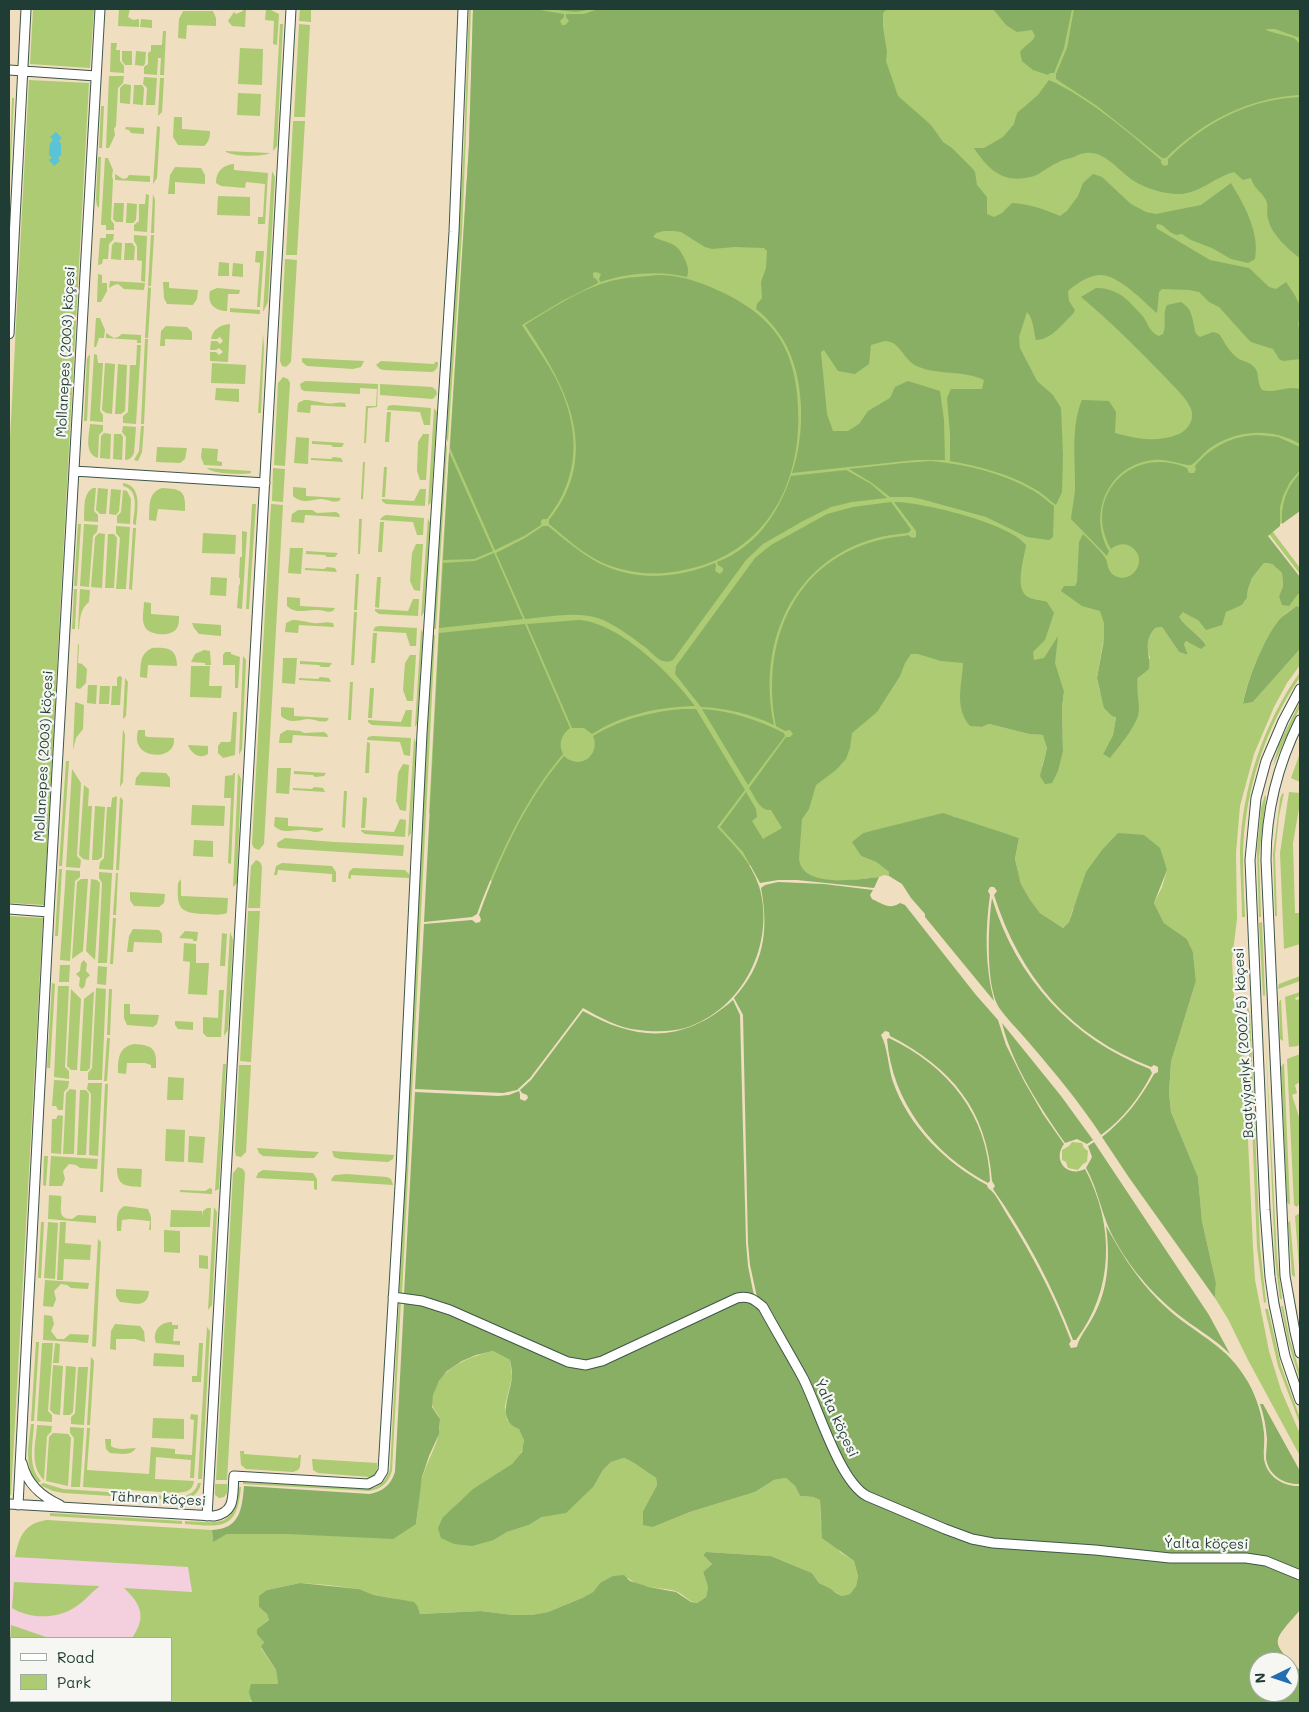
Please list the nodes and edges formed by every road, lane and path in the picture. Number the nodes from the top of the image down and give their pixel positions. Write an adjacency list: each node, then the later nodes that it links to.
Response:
1 (26, 9): 6 (street)
2 (100, 9): 7 (street, Mollanepes (2003) köçesi)
3 (291, 9): 10 (street)
4 (463, 9): 19 (street)
5 (9, 70): 6 (street)
6 (22, 72): 7 (street); 8 (street)
7 (96, 76): 9 (street, Mollanepes (2003) köçesi)
8 (9, 334)
9 (74, 471): 10 (street); 16 (street, Mollanepes (2003) köçesi)
10 (265, 483): 25 (street)
11 (1300, 689): 13 (street, Bagtyýarlyk (2002/5) köçesi)
12 (1300, 720): 14 (street, Bagtyýarlyk (2002/5) köçesi)
13 (1261, 778): 14 (street); 18 (street, Bagtyýarlyk (2002/5) köçesi)
14 (1276, 782): 17 (street, Bagtyýarlyk (2002/5) köçesi)
15 (9, 909): 16 (street)
16 (49, 912): 22 (street, Mollanepes (2003) köçesi)
17 (1272, 1013): 18 (street); 20 (street, Bagtyýarlyk (2002/5) köçesi)
18 (1257, 1014): 21 (street, Bagtyýarlyk (2002/5) köçesi)
19 (393, 1297): 25 (street, Tähran köçesi); 26 (street, Ýalta köçesi)
20 (1300, 1353)
21 (1300, 1400)
22 (20, 1458): 23 (street, Mollanepes (2003) köçesi); 24 (street)
23 (13, 1504): 24 (street, Tähran köçesi)
24 (65, 1508): 25 (street, Tähran köçesi)
25 (207, 1516)
26 (1300, 1574)

